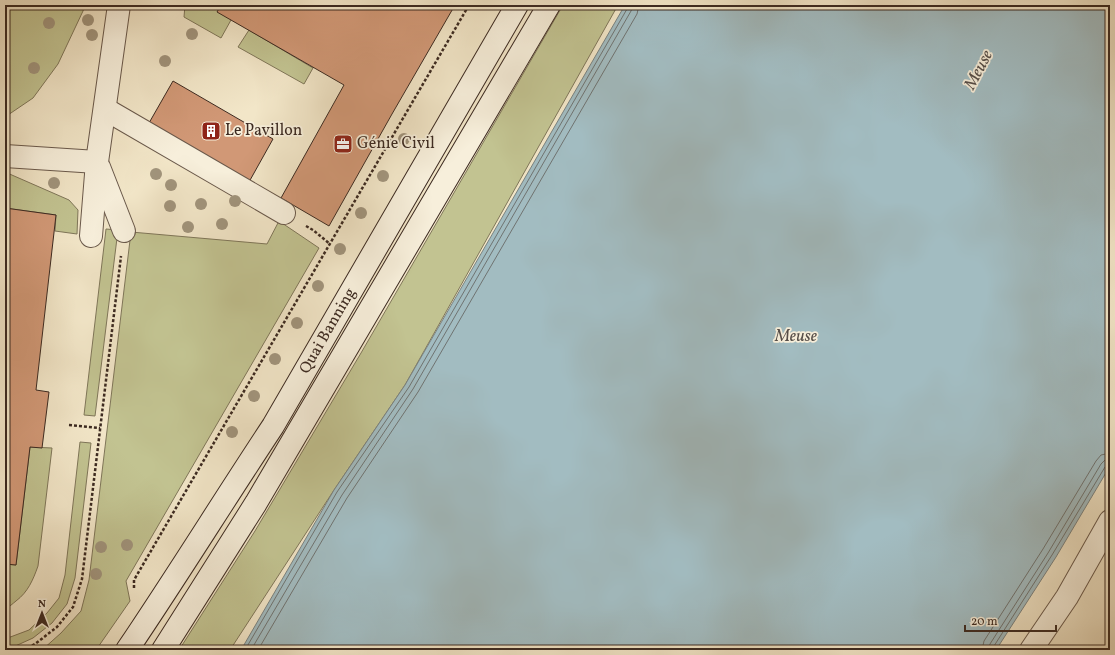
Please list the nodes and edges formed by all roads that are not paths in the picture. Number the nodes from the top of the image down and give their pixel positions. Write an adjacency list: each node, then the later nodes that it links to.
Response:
1 (119, 5): 4 (main road)
2 (517, 5): 11 (main road, Quai Banning)
3 (549, 5): 12 (main road, Quai Banning)
4 (105, 109): 6 (main road); 7 (main road)
5 (5, 156): 6 (main road)
6 (97, 162): 8 (main road); 9 (main road)
7 (284, 213)
8 (124, 231)
9 (91, 236)
10 (1110, 520): 13 (main road)
11 (127, 650)
12 (163, 650)
13 (1031, 650)

